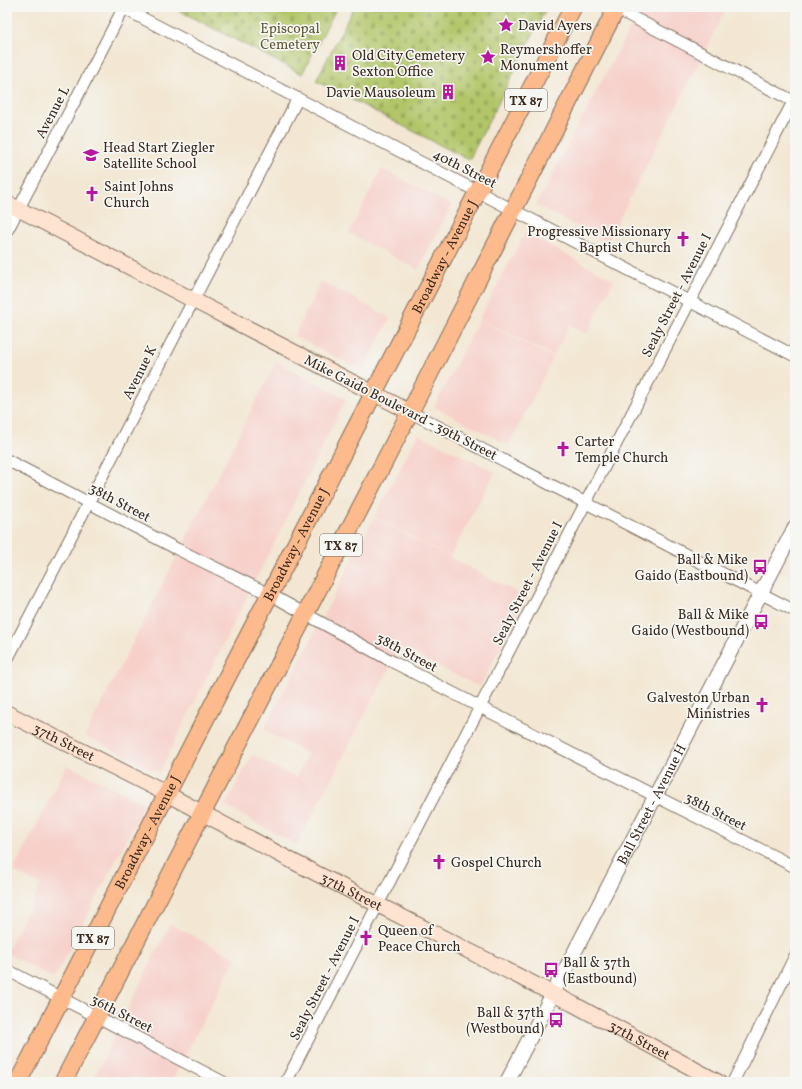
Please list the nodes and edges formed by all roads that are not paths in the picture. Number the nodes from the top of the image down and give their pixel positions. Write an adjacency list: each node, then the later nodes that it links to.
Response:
1 (574, 7): 6 (main road, Broadway - Avenue J / TX 87)
2 (123, 8): 4 (street, 40th Street); 7 (street, Avenue L)
3 (615, 8): 5 (street); 8 (main road, TX 87)
4 (298, 98): 6 (street, 40th Street); 10 (street, Avenue K)
5 (794, 100): 11 (street, Sealy Street - Avenue I)
6 (478, 192): 8 (street, 40th Street); 13 (main road, Broadway - Avenue J / TX 87)
7 (13, 206): 9 (street, Avenue L); 10 (main road, Mike Gaido Boulevard - 39th Street)
8 (514, 210): 11 (street, 40th Street); 14 (main road, TX 87)
9 (7, 231)
10 (193, 300): 13 (main road, Mike Gaido Boulevard - 39th Street); 16 (street, Avenue K)
11 (690, 302): 12 (street, 40th Street); 17 (street, Sealy Street - Avenue I)
12 (795, 356)
13 (374, 393): 14 (main road, Mike Gaido Boulevard - 39th Street); 20 (main road, Broadway - Avenue J / TX 87)
14 (410, 412): 17 (street, Mike Gaido Boulevard - 39th Street); 22 (main road, TX 87)
15 (7, 460): 16 (street, 38th Street)
16 (89, 502): 20 (street, 38th Street); 23 (street, Avenue K)
17 (586, 503): 19 (street, Mike Gaido Boulevard - 39th Street); 24 (street, Sealy Street - Avenue I)
18 (795, 527): 19 (street, Ball Street - Avenue H)
19 (761, 593): 21 (street, Mike Gaido Boulevard - 39th Street); 27 (street, Ball Street - Avenue H)
20 (271, 594): 22 (street, 38th Street); 26 (main road, Broadway - Avenue J / TX 87)
21 (795, 611)
22 (306, 613): 24 (street, 38th Street); 28 (main road, TX 87)
23 (7, 660)
24 (480, 707): 27 (street, 38th Street); 30 (street, Sealy Street - Avenue I)
25 (7, 713): 26 (main road, 37th Street)
26 (168, 794): 28 (main road, 37th Street); 34 (main road, Broadway - Avenue J / TX 87)
27 (655, 797): 29 (street, 38th Street); 33 (street, Ball Street - Avenue H)
28 (203, 813): 30 (main road, 37th Street); 35 (main road, TX 87)
29 (795, 867)
30 (378, 905): 33 (main road, 37th Street); 39 (street, Sealy Street - Avenue I)
31 (795, 956): 42 (street)
32 (7, 970): 34 (street, 36th Street)
33 (552, 993): 40 (street, Ball Street - Avenue H); 41 (main road, 37th Street)
34 (62, 999): 35 (street, 36th Street); 36 (main road, Broadway - Avenue J / TX 87)
35 (97, 1017): 37 (main road, TX 87); 38 (street, 36th Street)
36 (18, 1082)
37 (63, 1082)
38 (223, 1082)
39 (286, 1082)
40 (507, 1082)
41 (718, 1082)
42 (733, 1082)

